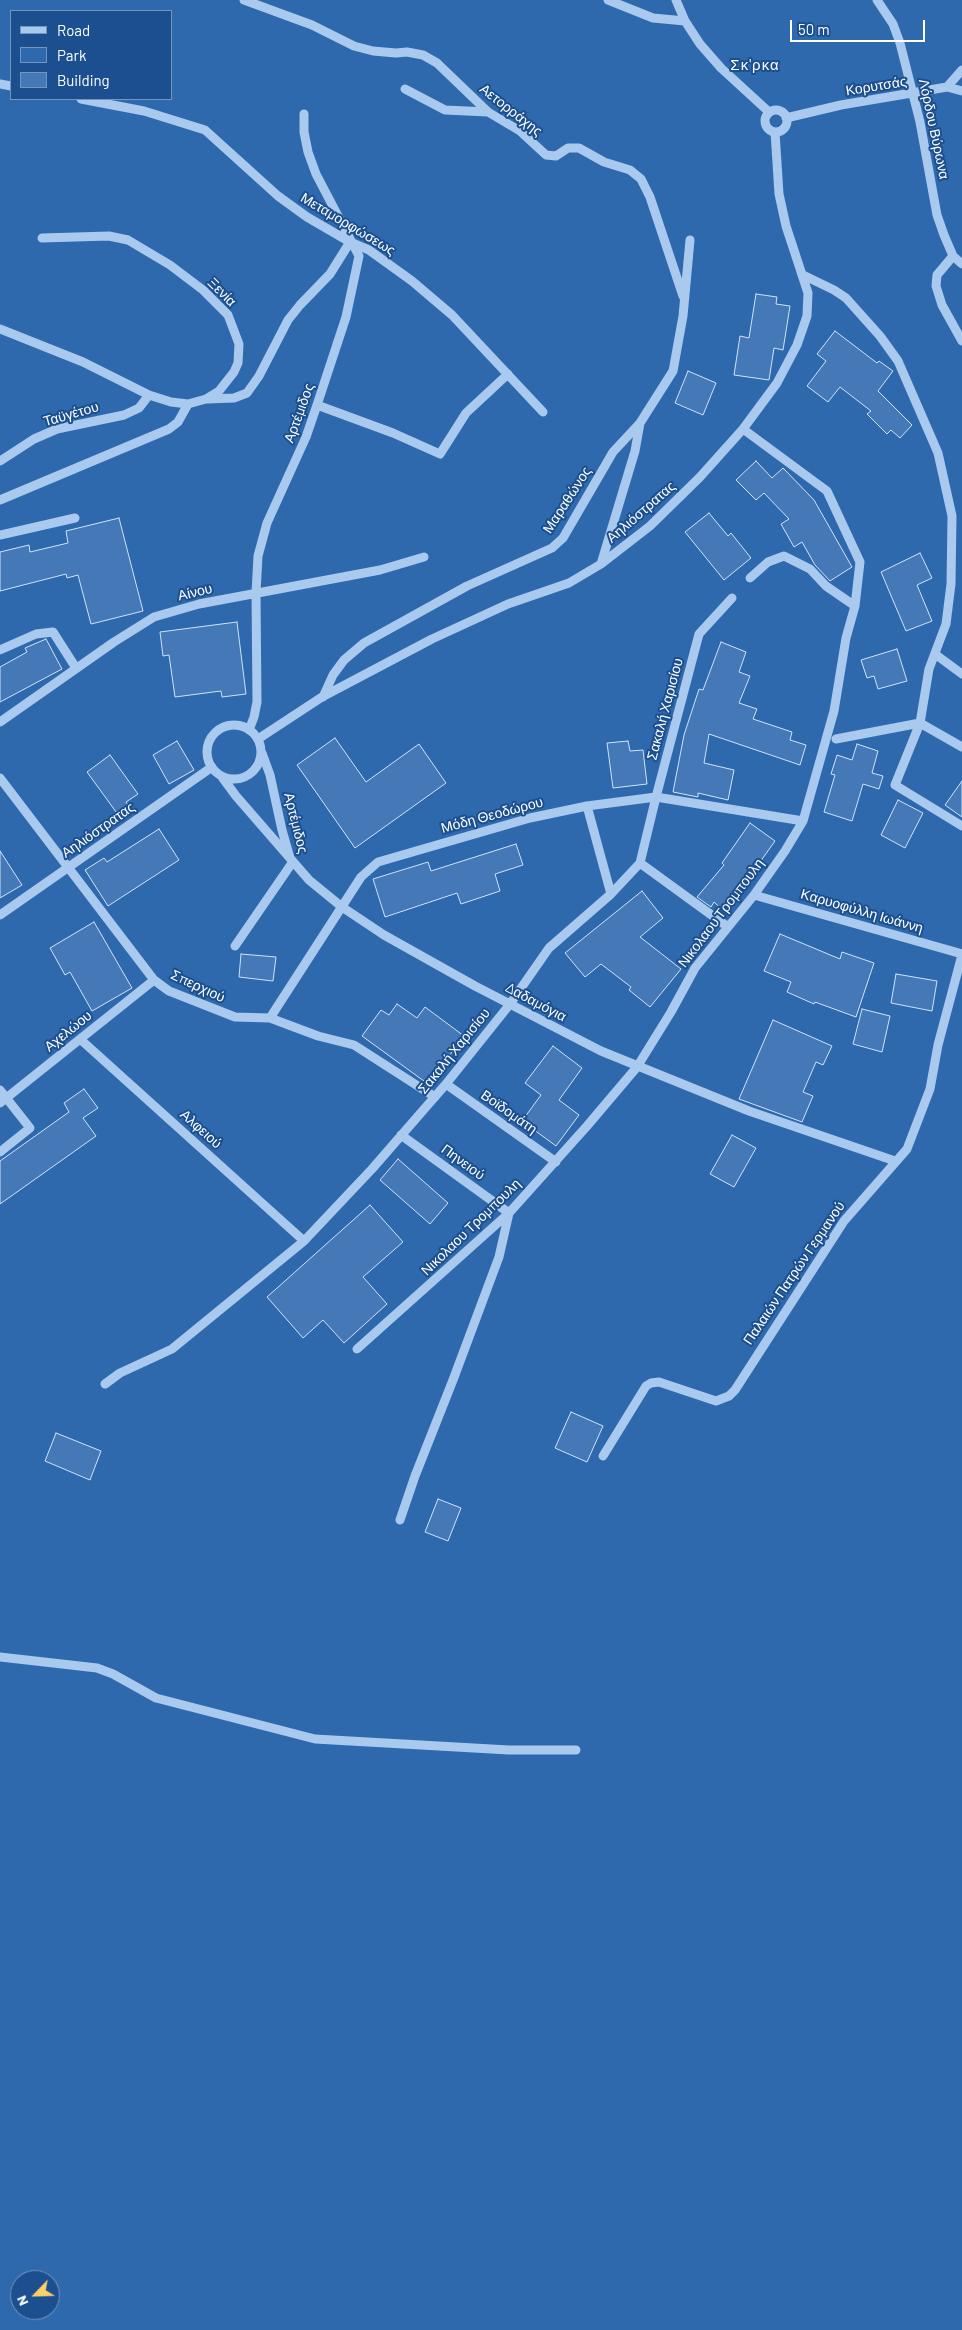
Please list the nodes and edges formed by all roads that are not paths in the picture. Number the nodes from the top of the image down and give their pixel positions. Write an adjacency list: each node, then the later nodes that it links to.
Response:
1 (244, 0): 12 (street, Αετορράχης)
2 (608, 0): 5 (street)
3 (676, 0): 5 (street)
4 (880, 1): 10 (street, Λόρδου Βύρωνα)
5 (685, 21): 13 (street)
6 (962, 70): 7 (street)
7 (947, 87): 9 (street); 10 (street, Κορυτσάς)
8 (405, 89): 12 (street)
9 (962, 91)
10 (914, 94): 15 (street, Κορυτσάς); 20 (street, Λόρδου Βύρωνα)
11 (86, 100): 19 (street, Μεταμορφώσεως)
12 (488, 112): 23 (street, Αετορράχης)
13 (769, 112): 15 (street); 16 (street)
14 (304, 114): 19 (street, Αρτέμιδος)
15 (786, 118): 16 (street)
16 (775, 132): 22 (street, Αηλιόστρατας)
17 (42, 238): 28 (street, Ξενία)
18 (690, 240): 23 (street, Μαραθώνος)
19 (350, 242): 26 (street, Μεταμορφώσεως); 28 (street); 30 (street, Αρτέμιδος)
20 (953, 256): 21 (street, Λόρδου Βύρωνα); 25 (street)
21 (962, 264)
22 (803, 275): 33 (street, Αηλιόστρατας); 45 (street)
23 (685, 303): 32 (street, Μαραθώνος)
24 (0, 329): 27 (street, Ξενία)
25 (962, 340)
26 (508, 374): 30 (street); 31 (street, Μεταμορφώσεως)
27 (149, 395): 29 (street, Ξενία); 34 (street, Ταϋγέτου)
28 (206, 399): 29 (street, Ξενία)
29 (188, 404): 35 (street)
30 (317, 405): 41 (street, Αρτέμιδος)
31 (542, 412)
32 (640, 424): 39 (street); 48 (street, Μαραθώνος)
33 (743, 429): 39 (street, Αηλιόστρατας); 43 (street, Νικολαου Τρομπουλη)
34 (0, 461)
35 (0, 500)
36 (75, 518): 37 (street)
37 (0, 535)
38 (424, 557): 41 (street, Αίνου)
39 (601, 564): 48 (street, Αηλιόστρατας)
40 (750, 578): 43 (street)
41 (256, 593): 46 (street, Αίνου); 51 (street, Αρτέμιδος)
42 (732, 598): 59 (street, Σακαλή Χαρισίου)
43 (855, 606): 61 (street, Νικολαου Τρομπουλη)
44 (0, 650): 46 (street)
45 (935, 654): 47 (street); 50 (street)
46 (76, 668): 49 (street, Αίνου)
47 (962, 674)
48 (322, 698): 52 (street, Αηλιόστρατας)
49 (0, 722)
50 (920, 723): 53 (street); 54 (street); 62 (street)
51 (249, 730): 52 (street); 56 (street)
52 (258, 739): 55 (street)
53 (836, 739)
54 (962, 747)
55 (261, 752): 57 (street); 63 (street, Αρτέμιδος)
56 (212, 767): 57 (street); 65 (street, Αηλιόστρατας)
57 (222, 776): 63 (street, Δαδαμόγια)
58 (0, 778): 65 (street, Σπερχιού)
59 (656, 797): 60 (street, Μόδη Θεοδώρου); 61 (street, Μόδη Θεοδώρου); 64 (street, Σακαλή Χαρισίου)
60 (587, 806): 66 (street); 68 (street, Μόδη Θεοδώρου)
61 (803, 821): 67 (street, Νικολαου Τρομπουλη)
62 (962, 826)
63 (292, 863): 68 (street, Δαδαμόγια); 71 (street, Αρτέμιδος)
64 (640, 863): 66 (street, Σακαλή Χαρισίου); 70 (street)
65 (68, 867): 69 (street, Αηλιόστρατας); 73 (street, Σπερχιού)
66 (611, 894): 74 (street, Σακαλή Χαρισίου)
67 (754, 896): 70 (street, Νικολαου Τρομπουλη); 72 (street, Καρυοφύλλη Ιωάννη)
68 (342, 908): 74 (street, Δαδαμόγια); 75 (street, Μόδη Θεοδώρου)
69 (0, 915)
70 (728, 926): 77 (street, Νικολαου Τρομπουλη)
71 (234, 946)
72 (962, 955): 84 (street, Παλαιών Πατρών Γερμανού)
73 (154, 980): 75 (street, Σπερχιού); 76 (street, Αχελώου)
74 (510, 1004): 77 (street, Δαδαμόγια); 78 (street, Σακαλή Χαρισίου)
75 (270, 1018): 80 (street, Σπερχιού)
76 (80, 1039): 81 (street, Αχελώου); 87 (street, Αλφειού)
77 (637, 1067): 84 (street, Δαδαμόγια); 85 (street, Νικολαου Τρομπουλη)
78 (446, 1084): 80 (street, Σακαλή Χαρισίου); 85 (street, Βοϊδομάτη)
79 (0, 1090): 81 (street)
80 (435, 1097): 82 (street, Σακαλή Χαρισίου)
81 (3, 1101): 83 (street)
82 (401, 1134): 86 (street, Πηνειού); 87 (street, Σακαλή Χαρισίου)
83 (0, 1152)
84 (895, 1161): 90 (street, Παλαιών Πατρών Γερμανού)
85 (556, 1162): 86 (street, Νικολαου Τρομπουλη)
86 (509, 1212): 88 (street, Νικολαου Τρομπουλη); 91 (street)
87 (304, 1241): 89 (street, Σακαλή Χαρισίου)
88 (358, 1349)
89 (105, 1384)
90 (603, 1456)
91 (400, 1520)
92 (0, 1657): 93 (street)
93 (576, 1750)

